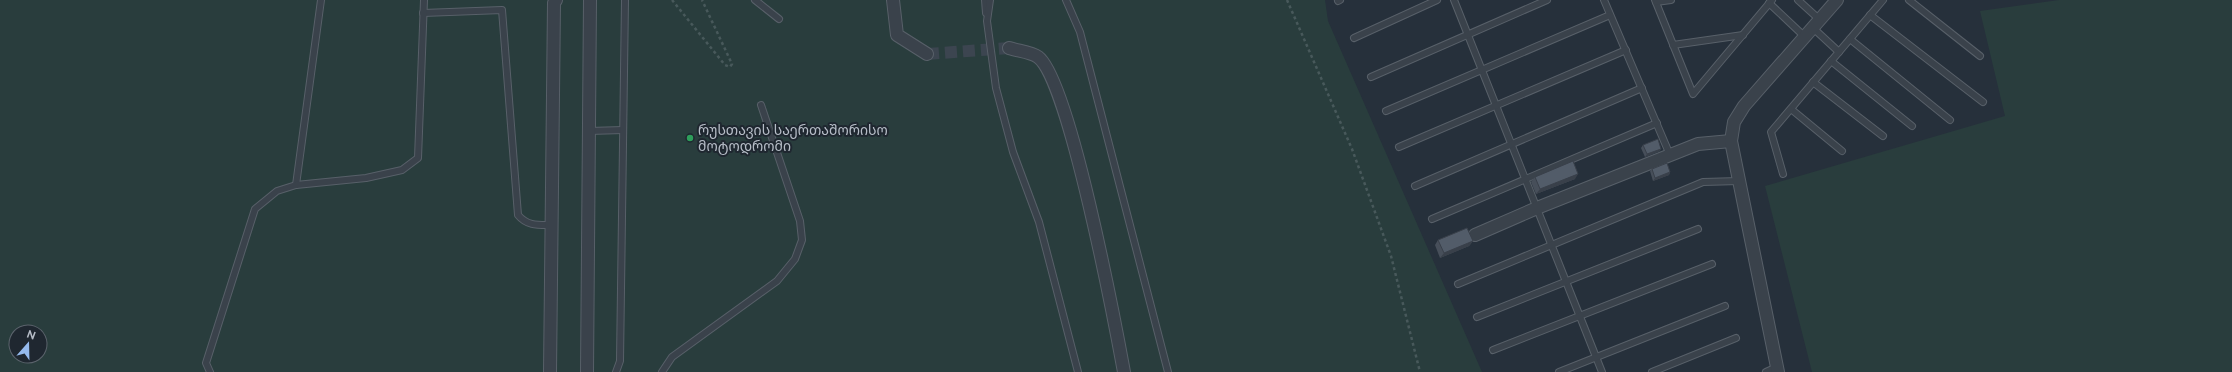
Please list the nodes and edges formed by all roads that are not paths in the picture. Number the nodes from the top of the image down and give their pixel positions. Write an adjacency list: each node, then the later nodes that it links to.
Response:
1 (321, 0): 62 (lane)
2 (424, 0): 22 (lane)
3 (556, 0): 66 (street)
4 (625, 0): 51 (lane)
5 (755, 0): 25 (lane)
6 (894, 0): 36 (street)
7 (985, 0): 26 (lane)
8 (990, 0): 26 (lane)
9 (1066, 0): 87 (lane)
10 (1437, 0): 30 (lane)
11 (1454, 0): 28 (lane)
12 (1547, 0): 28 (lane)
13 (1604, 0): 23 (lane)
14 (1671, 0): 19 (lane)
15 (1798, 0): 27 (lane)
16 (1837, 0): 27 (street)
17 (1883, 0): 24 (lane)
18 (1909, 0): 37 (lane)
19 (1655, 1): 32 (lane)
20 (588, 2): 52 (street)
21 (1771, 2): 27 (lane); 29 (lane)
22 (423, 13): 62 (lane); 66 (lane)
23 (1610, 15): 34 (lane); 39 (lane)
24 (1870, 15): 31 (lane); 43 (lane)
25 (779, 19)
26 (987, 21): 85 (lane)
27 (1812, 28): 35 (lane); 54 (street)
28 (1468, 34): 39 (lane); 40 (lane)
29 (1743, 35): 32 (lane); 32 (lane)
30 (1354, 38)
31 (1850, 39): 35 (lane); 48 (lane)
32 (1673, 44)
33 (1009, 48): 86 (street)
34 (1626, 50): 42 (lane); 45 (lane)
35 (1838, 52): 38 (lane)
36 (927, 54)
37 (1980, 56)
38 (1831, 61): 41 (lane); 50 (lane)
39 (1482, 70): 45 (lane); 47 (lane)
40 (1371, 76)
41 (1813, 82): 46 (lane); 53 (lane)
42 (1642, 88): 49 (lane); 55 (lane)
43 (1983, 102)
44 (761, 105): 84 (lane)
45 (1496, 106): 55 (lane); 56 (lane)
46 (1790, 109): 57 (lane); 59 (lane)
47 (1386, 111)
48 (1950, 120)
49 (1657, 123): 58 (lane); 60 (lane)
50 (1912, 126)
51 (623, 130): 52 (lane); 83 (lane)
52 (590, 131): 82 (street)
53 (1883, 136)
54 (1731, 141): 58 (street); 61 (street)
55 (1511, 144): 60 (lane); 63 (lane)
56 (1399, 147)
57 (1842, 151)
58 (1670, 155): 64 (street)
59 (1783, 174)
60 (1525, 179): 64 (lane); 65 (lane)
61 (1739, 181): 69 (lane); 79 (street)
62 (296, 185): 80 (lane)
63 (1415, 186)
64 (1537, 208): 68 (street); 69 (lane)
65 (1432, 219)
66 (552, 226): 81 (street)
67 (1698, 229): 71 (lane)
68 (1475, 235)
69 (1551, 245): 71 (lane); 72 (lane)
70 (1712, 264): 75 (lane)
71 (1566, 281): 74 (lane); 75 (lane)
72 (1458, 284)
73 (1724, 306): 78 (lane)
74 (1477, 316)
75 (1580, 316): 77 (lane); 78 (lane)
76 (1736, 338): 90 (lane)
77 (1493, 350)
78 (1596, 357): 88 (lane); 89 (lane)
79 (1774, 370)
80 (210, 372)
81 (550, 372)
82 (587, 372)
83 (616, 372)
84 (662, 372)
85 (1078, 372)
86 (1124, 372)
87 (1168, 372)
88 (1559, 372)
89 (1602, 372)
90 (1652, 372)

